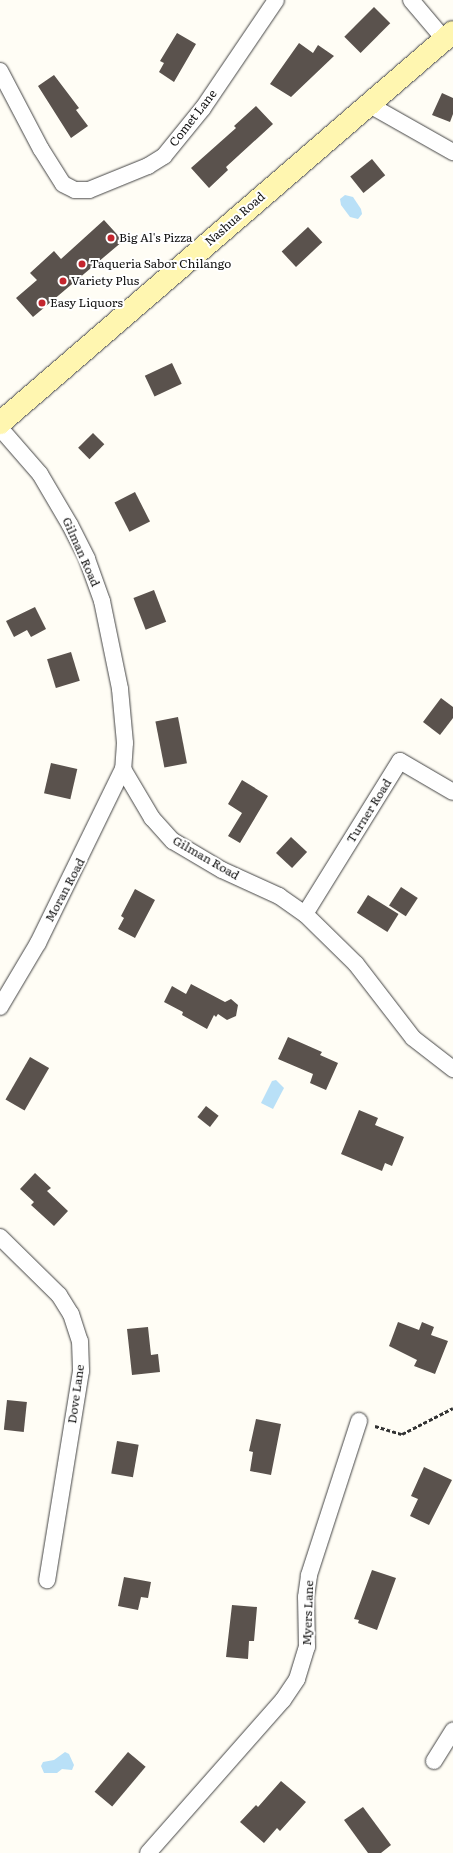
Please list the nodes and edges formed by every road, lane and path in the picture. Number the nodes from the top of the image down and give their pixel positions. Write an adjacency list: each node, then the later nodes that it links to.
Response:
1 (276, 0): 4 (street, Comet Lane)
2 (411, 0): 3 (street)
3 (449, 36): 5 (main road, Nashua Road)
4 (0, 71)
5 (368, 104): 6 (street); 7 (main road, Nashua Road)
6 (453, 152)
7 (0, 423)
8 (0, 428): 9 (street, Gilman Road)
9 (123, 769): 11 (street, Gilman Road); 12 (street, Moran Road)
10 (453, 792): 11 (street, Turner Road)
11 (305, 914): 13 (street, Gilman Road)
12 (0, 1007)
13 (453, 1069)
14 (0, 1237): 17 (street, Dove Lane)
15 (453, 1408): 16 (path)
16 (360, 1421): 20 (street, Myers Lane)
17 (47, 1580)
18 (453, 1730): 19 (street)
19 (434, 1761)
20 (148, 1853)

